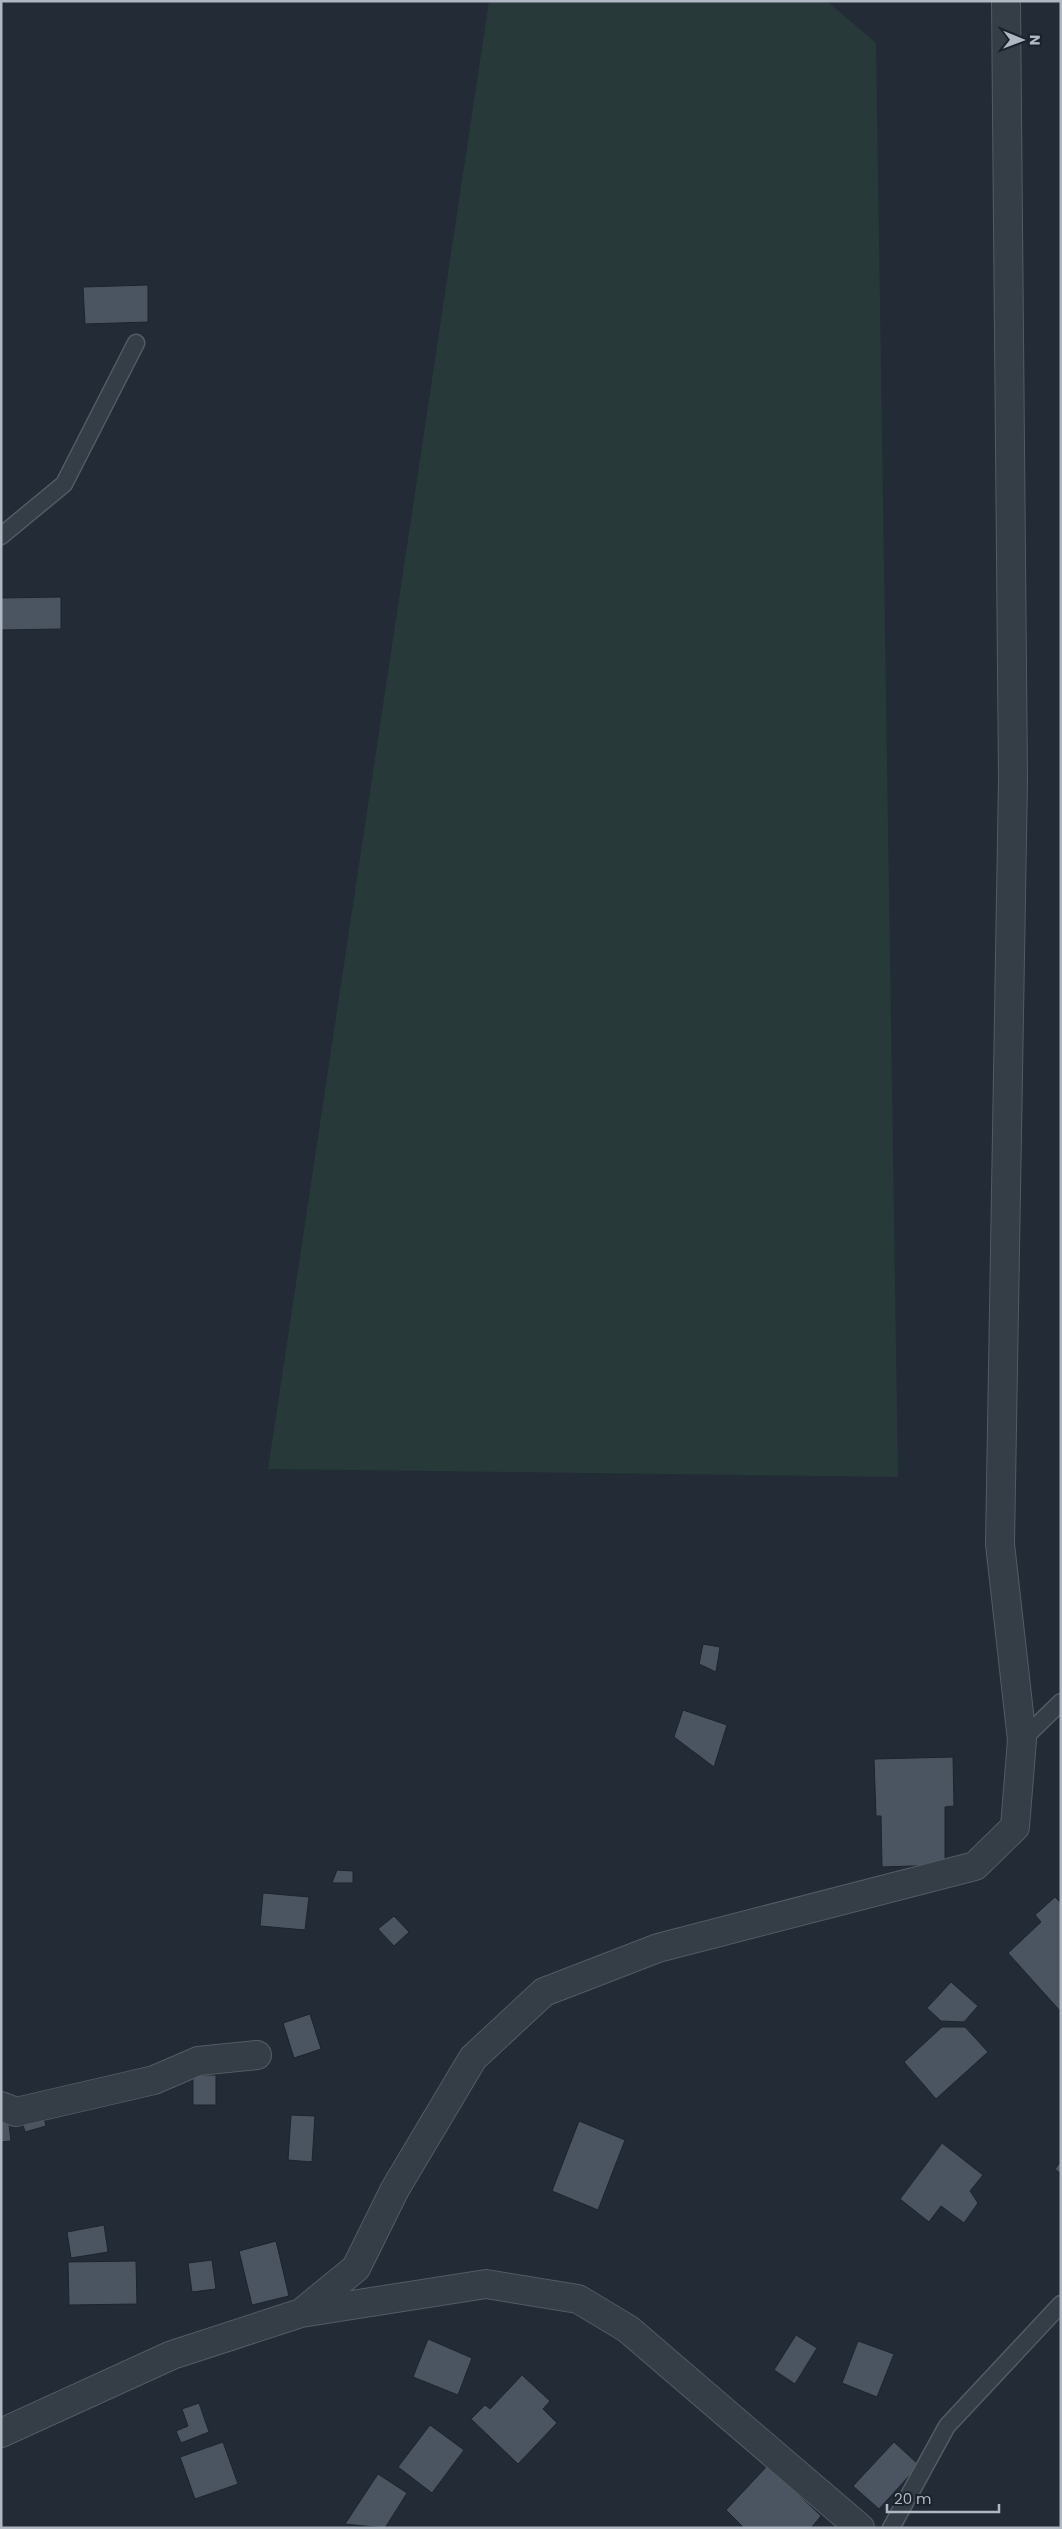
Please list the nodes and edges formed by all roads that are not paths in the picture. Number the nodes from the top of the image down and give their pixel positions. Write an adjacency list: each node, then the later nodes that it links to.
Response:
1 (1006, 1): 5 (street)
2 (136, 343): 3 (lane)
3 (1, 536)
4 (1061, 1702): 5 (lane)
5 (1022, 1740): 9 (street)
6 (257, 2055): 7 (street)
7 (1, 2106)
8 (1061, 2304): 12 (lane)
9 (301, 2313): 10 (street); 11 (street)
10 (1, 2433)
11 (860, 2528)
12 (891, 2528)

